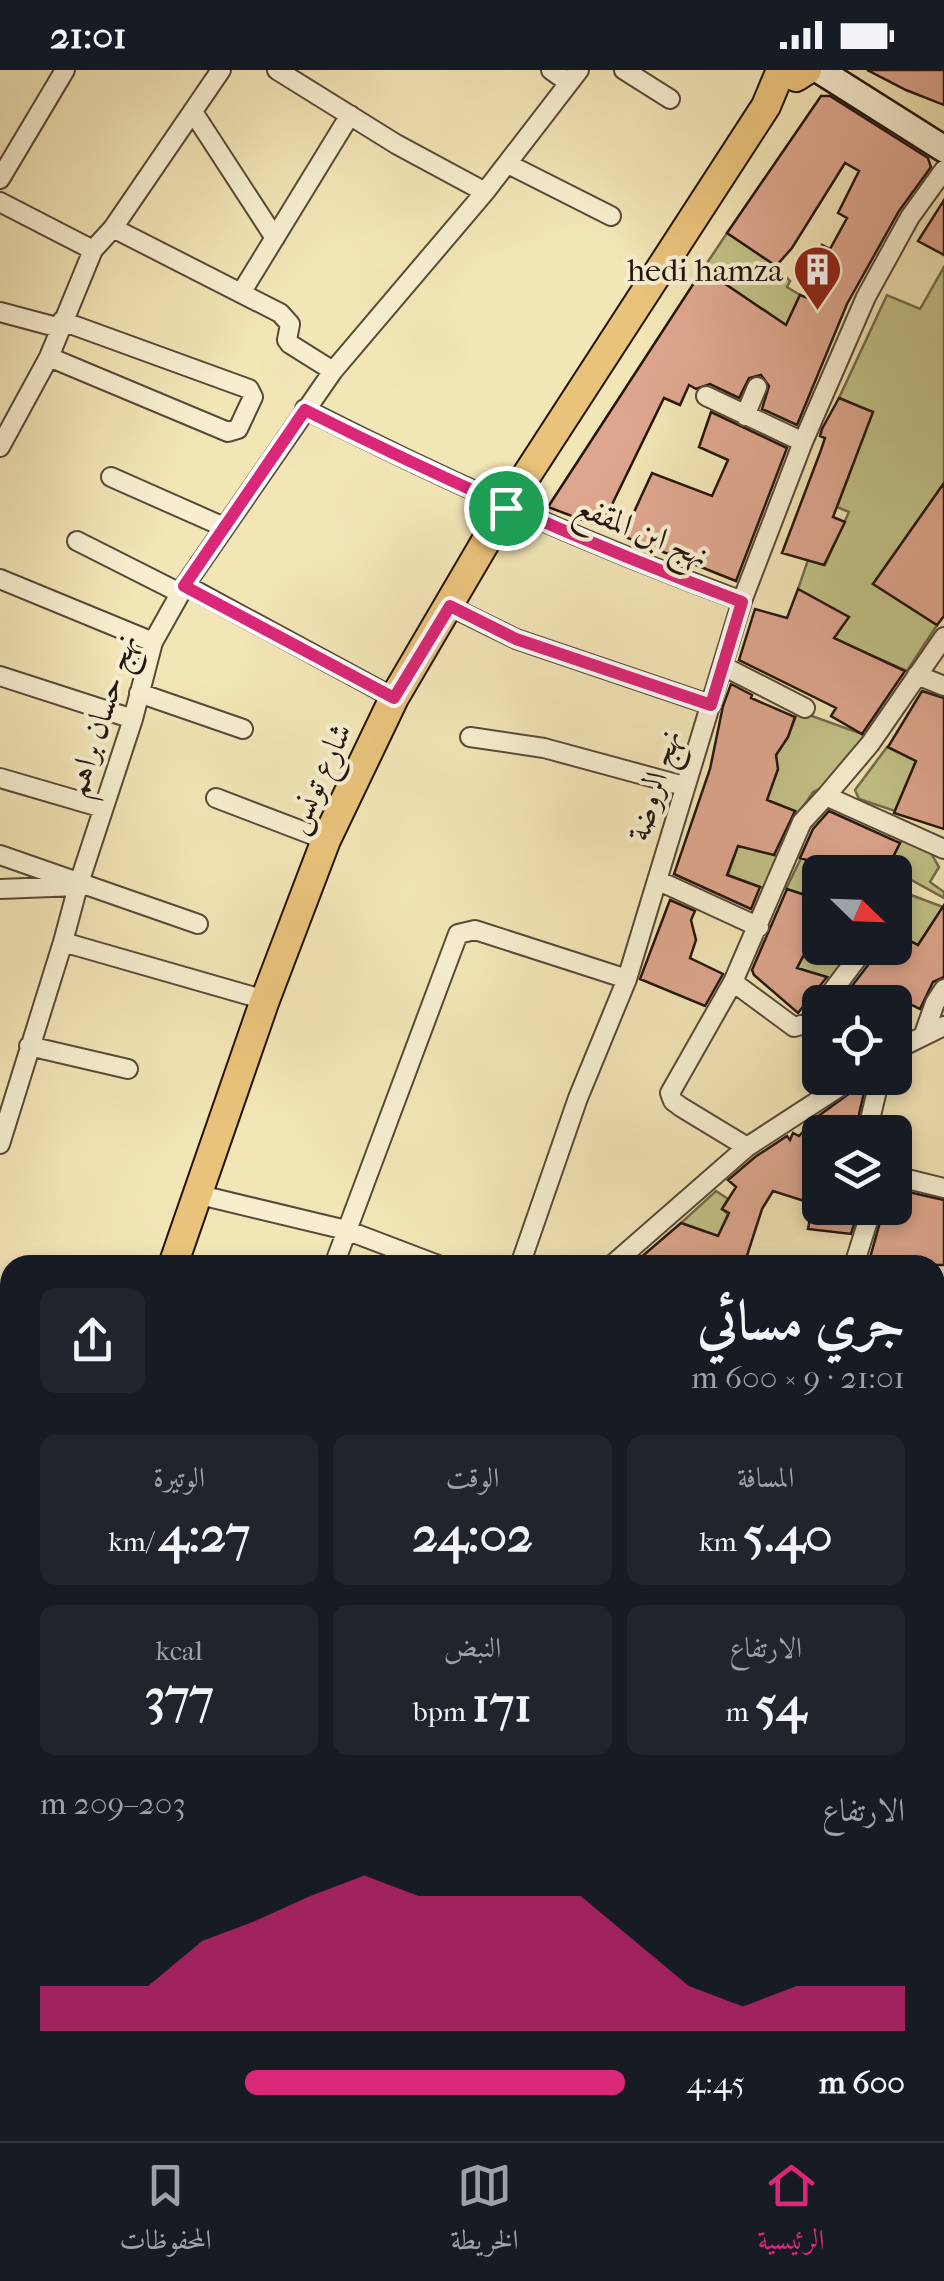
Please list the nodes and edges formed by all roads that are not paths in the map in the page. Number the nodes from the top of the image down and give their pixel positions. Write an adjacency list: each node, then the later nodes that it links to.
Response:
1 (66, 70): 14 (street)
2 (221, 70): 9 (street)
3 (277, 70): 10 (street)
4 (550, 70): 7 (street)
5 (624, 70): 8 (street)
6 (798, 72): 11 (main road); 33 (main road, شارع تونس)
7 (574, 77): 12 (street, نهج حسان براهم)
8 (670, 99)
9 (192, 112): 18 (street); 19 (street)
10 (350, 115): 15 (street); 19 (street)
11 (944, 149)
12 (508, 164): 15 (street, نهج حسان براهم); 17 (street)
13 (944, 170): 31 (street, نهج الروضة)
14 (0, 179)
15 (486, 192): 25 (street, نهج حسان براهم)
16 (0, 202): 20 (street)
17 (611, 216)
18 (114, 228): 20 (street); 21 (street)
19 (275, 238): 21 (street)
20 (93, 250): 23 (street)
21 (242, 293): 25 (street)
22 (0, 312): 23 (street)
23 (61, 325): 24 (street); 24 (street)
24 (48, 358): 30 (street)
25 (333, 372): 28 (street, نهج حسان براهم)
26 (757, 386): 29 (street)
27 (706, 396): 29 (street)
28 (305, 410): 33 (street, نهج ابن المقفع); 34 (street, نهج حسان براهم)
29 (745, 416): 31 (street)
30 (2, 439)
31 (803, 442): 38 (street, نهج الروضة)
32 (111, 477): 34 (street)
33 (506, 508): 38 (street, نهج ابن المقفع); 39 (main road, شارع تونس)
34 (224, 526): 37 (street, نهج حسان براهم)
35 (77, 541): 37 (street)
36 (0, 578): 41 (street)
37 (182, 590): 41 (street, نهج حسان براهم); 47 (street)
38 (742, 602): 42 (street, نهج الروضة)
39 (450, 606): 47 (main road, شارع تونس); 48 (street)
40 (944, 637): 43 (street)
41 (153, 642): 46 (street, نهج حسان براهم)
42 (724, 666): 48 (street, نهج الروضة); 49 (street)
43 (917, 675): 45 (street); 55 (street)
44 (0, 676): 50 (street)
45 (944, 686)
46 (140, 693): 50 (street, نهج حسان براهم); 51 (street)
47 (394, 698): 58 (main road, شارع تونس)
48 (711, 705): 54 (street, نهج الروضة)
49 (805, 708)
50 (133, 720): 57 (street, نهج حسان براهم)
51 (243, 729)
52 (470, 737): 54 (street)
53 (0, 778): 57 (street)
54 (684, 786): 61 (street, نهج الروضة)
55 (826, 796): 59 (street); 65 (street)
56 (216, 798): 58 (street)
57 (103, 808): 62 (street, نهج حسان براهم)
58 (326, 840): 72 (main road, شارع تونس)
59 (944, 849)
60 (0, 855): 62 (street)
61 (657, 880): 65 (street); 68 (street, نهج الروضة)
62 (78, 883): 63 (street); 64 (street); 66 (street, نهج حسان براهم)
63 (0, 888)
64 (198, 924)
65 (759, 927): 69 (street)
66 (63, 942): 72 (street); 77 (street, نهج حسان براهم)
67 (852, 965): 70 (street)
68 (626, 978): 86 (street); 90 (street, نهج الروضة)
69 (734, 982): 73 (street); 81 (street)
70 (837, 985)
71 (944, 989): 75 (street)
72 (265, 1000): 84 (main road, شارع تونس)
73 (802, 1024)
74 (944, 1026): 75 (street)
75 (924, 1034): 76 (street)
76 (912, 1041)
77 (29, 1046): 78 (street); 80 (street, نهج حسان براهم)
78 (128, 1069)
79 (827, 1095): 81 (street)
80 (0, 1144)
81 (747, 1147): 91 (street)
82 (912, 1180): 83 (street)
83 (944, 1188)
84 (196, 1194): 86 (street); 87 (main road, شارع تونس)
85 (867, 1225): 92 (street)
86 (346, 1230): 88 (street); 89 (street)
87 (176, 1255)
88 (337, 1255)
89 (412, 1255)
90 (523, 1255)
91 (623, 1255)
92 (857, 1255)

